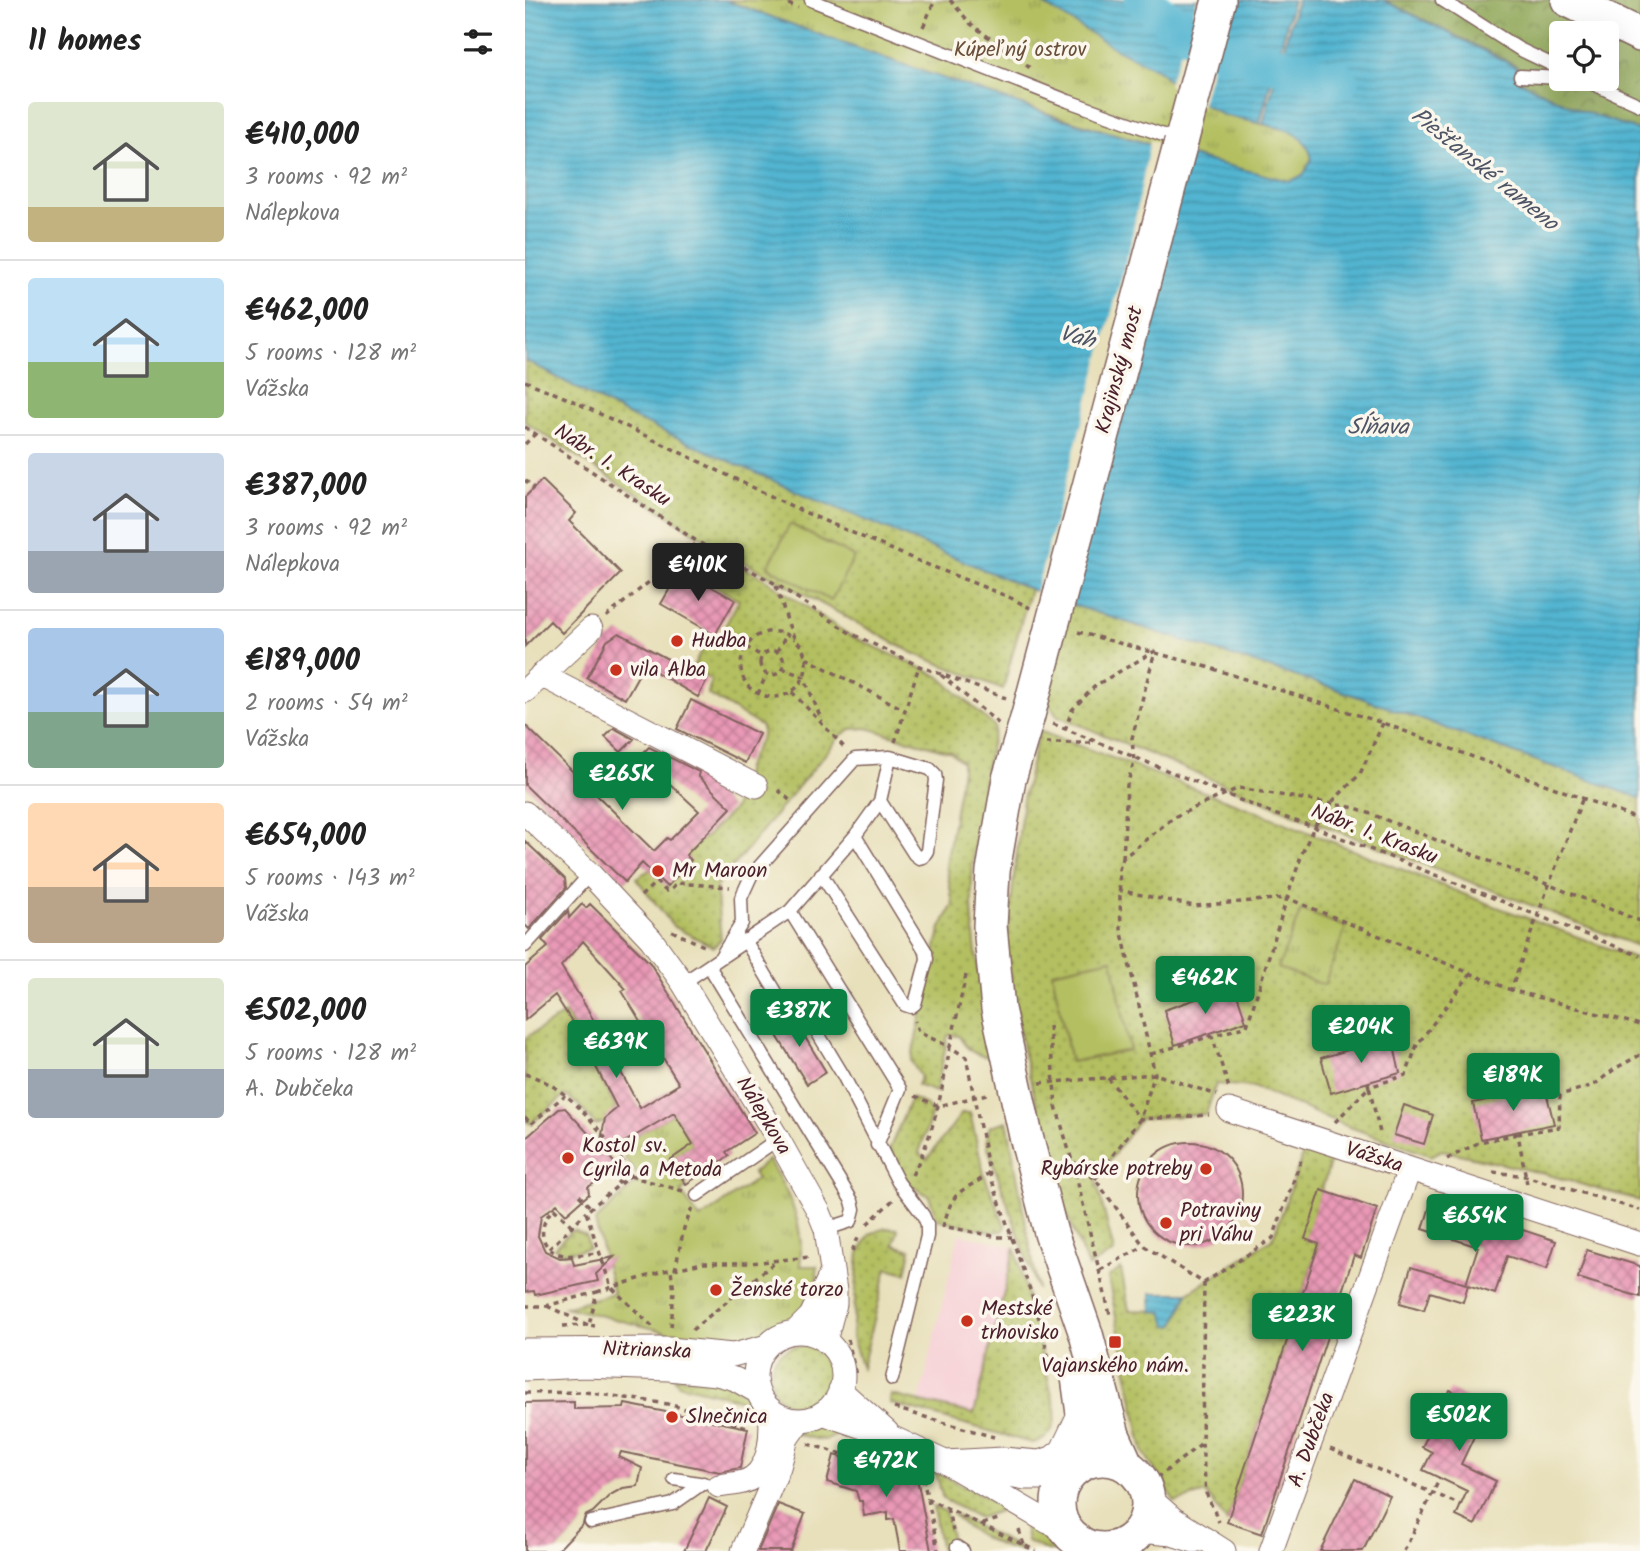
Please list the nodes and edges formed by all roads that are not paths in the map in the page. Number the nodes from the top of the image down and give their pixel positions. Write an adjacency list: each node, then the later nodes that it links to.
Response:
1 (811, 0): 11 (lane)
2 (1219, 0): 11 (main road, Krajinský most)
3 (1442, 0): 6 (lane)
4 (1568, 0): 5 (main road)
5 (1640, 35)
6 (1549, 63)
7 (1520, 76): 8 (lane)
8 (1549, 77)
9 (1609, 91): 10 (lane)
10 (1640, 105)
11 (1169, 138): 34 (main road, Krajinský most, bridge)
12 (591, 629): 13 (street)
13 (541, 675): 14 (street); 16 (street)
14 (525, 691)
15 (890, 757): 17 (lane); 17 (lane); 25 (lane)
16 (755, 786)
17 (880, 801): 19 (lane)
18 (525, 813): 20 (street, Nálepkova)
19 (855, 836): 21 (lane); 21 (lane)
20 (590, 874): 24 (lane); 27 (street, Nálepkova)
21 (821, 874): 22 (lane)
22 (790, 911): 23 (lane); 30 (lane)
23 (745, 940): 25 (lane); 30 (lane)
24 (525, 946)
25 (720, 958): 26 (lane)
26 (709, 965): 27 (lane); 33 (lane)
27 (683, 983): 29 (street, Nálepkova)
28 (1231, 1105): 31 (street, Vážska)
29 (778, 1139): 32 (lane); 33 (street, Nálepkova)
30 (877, 1144): 42 (lane)
31 (1409, 1170): 35 (street, Vážska); 62 (street, A. Dubčeka)
32 (697, 1195)
33 (826, 1229): 36 (street, Nálepkova)
34 (1051, 1233): 45 (main road); 50 (main road)
35 (1640, 1244)
36 (823, 1262): 37 (street); 38 (street, Nálepkova)
37 (795, 1332): 38 (street); 39 (street, Nitrianska)
38 (836, 1337): 43 (street)
39 (767, 1346): 40 (street, Nitrianska); 44 (street)
40 (525, 1350)
41 (525, 1369): 44 (street, Nitrianska)
42 (892, 1379)
43 (849, 1388): 46 (street); 48 (street)
44 (764, 1400): 47 (street, Nitrianska)
45 (1083, 1405): 49 (street); 51 (main road)
46 (823, 1413): 47 (street); 48 (street)
47 (786, 1430): 53 (street); 54 (street)
48 (891, 1437): 49 (street)
49 (945, 1462): 51 (street); 57 (street)
50 (1127, 1466): 51 (main road); 55 (main road)
51 (1074, 1471): 57 (main road)
52 (674, 1479): 54 (lane)
53 (771, 1484): 54 (street); 61 (street)
54 (711, 1485): 56 (lane)
55 (1155, 1492): 58 (main road); 59 (street)
56 (591, 1522)
57 (1065, 1528): 60 (main road)
58 (1136, 1540): 59 (street); 60 (main road)
59 (1224, 1545)
60 (1099, 1550)
61 (743, 1551)
62 (1271, 1551)

